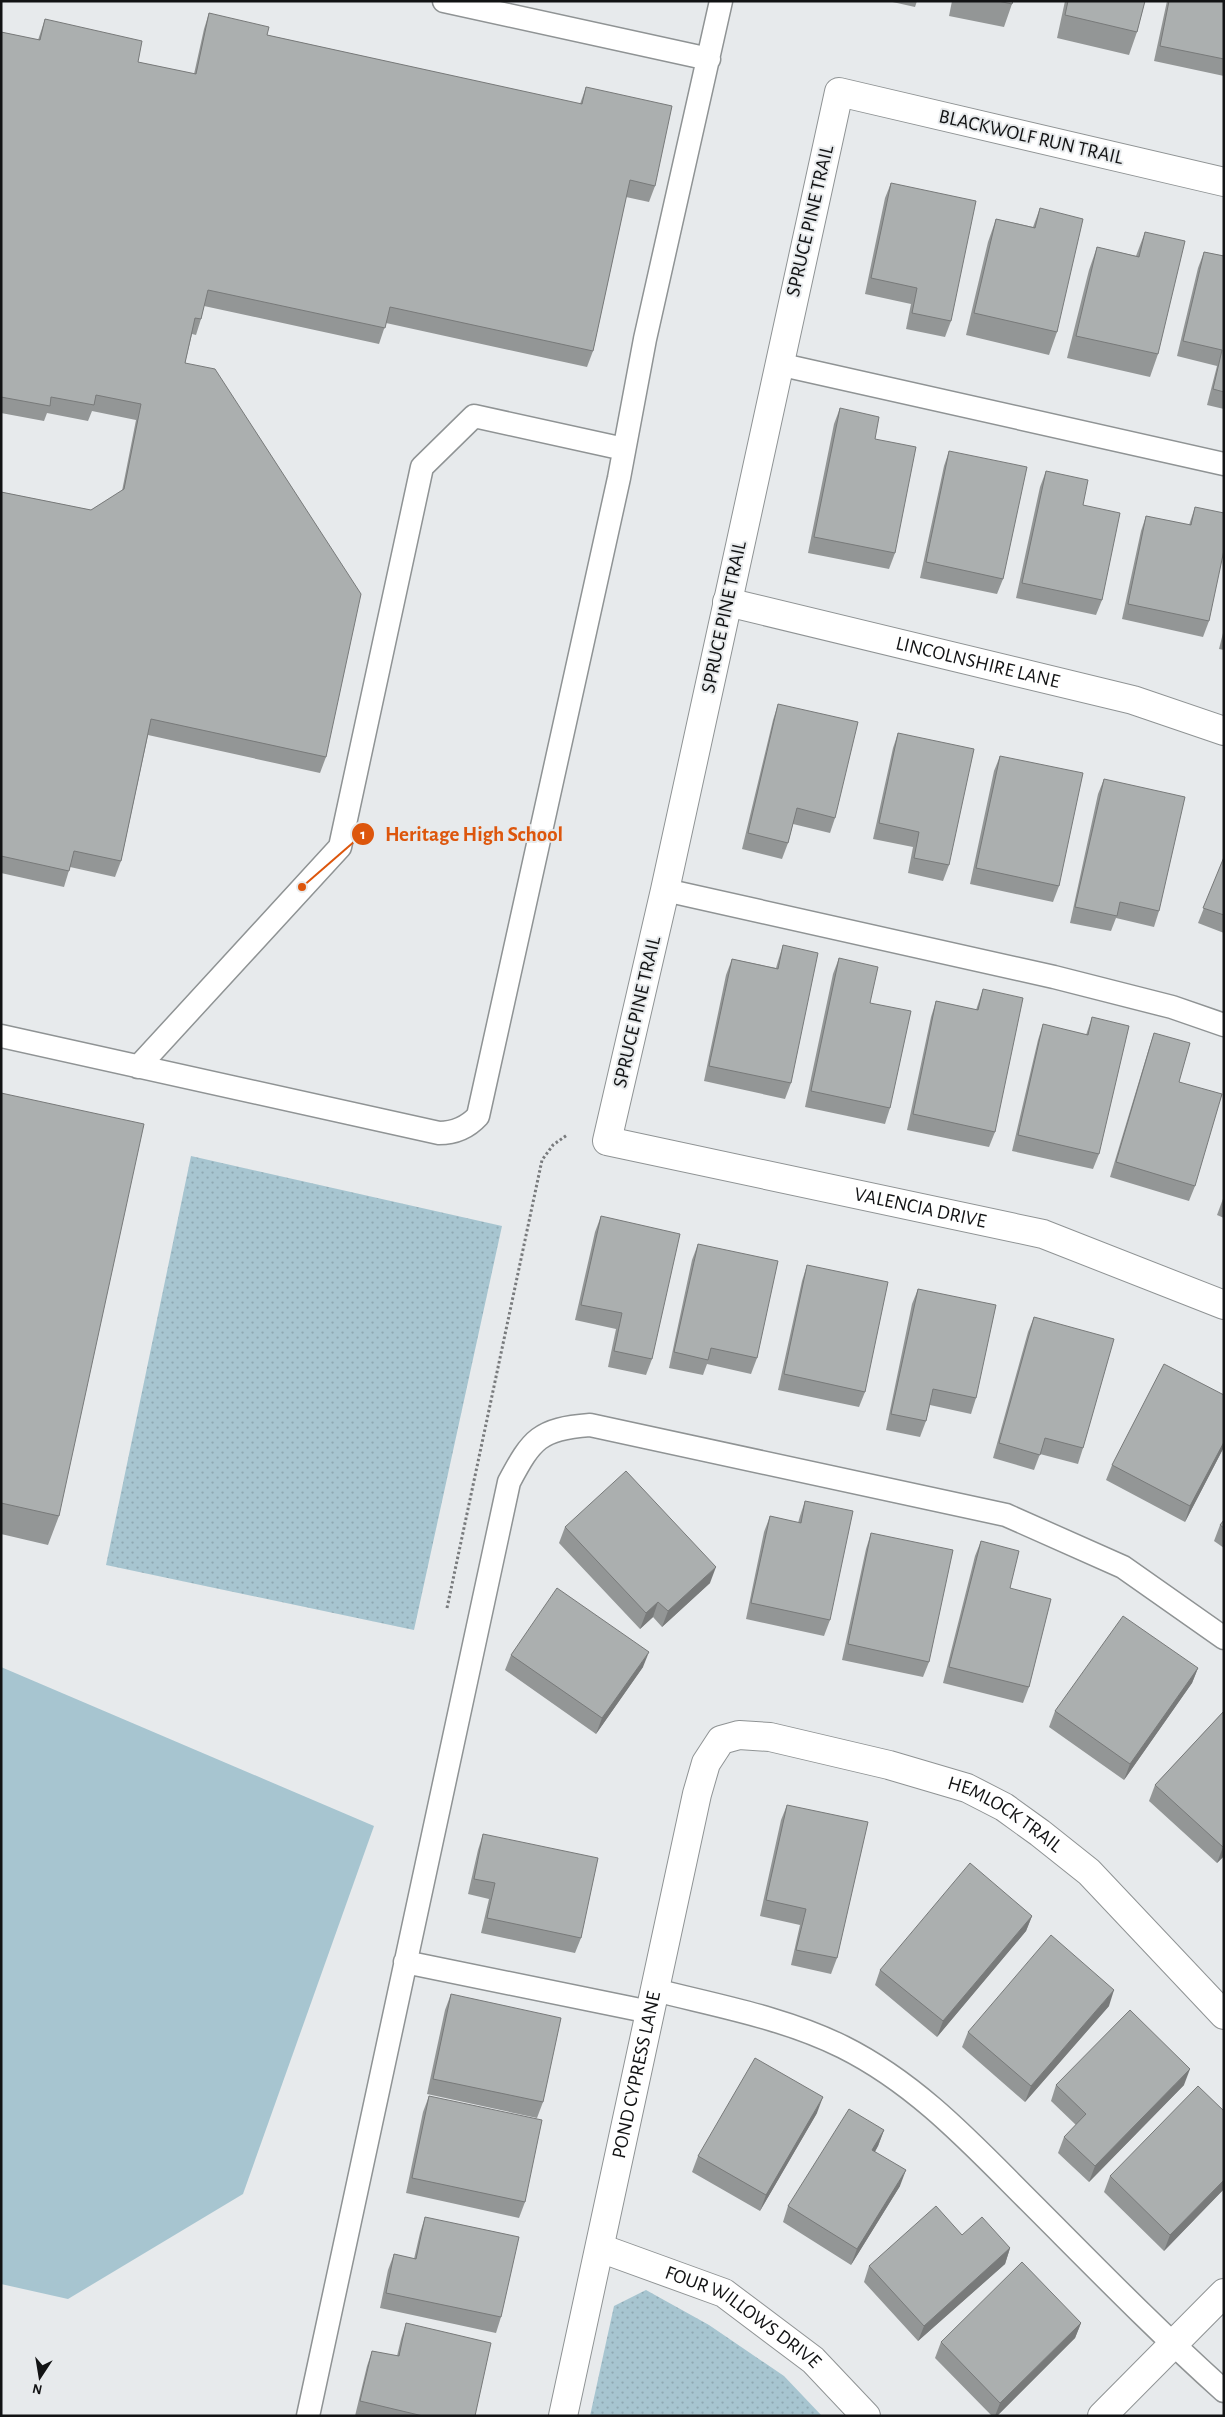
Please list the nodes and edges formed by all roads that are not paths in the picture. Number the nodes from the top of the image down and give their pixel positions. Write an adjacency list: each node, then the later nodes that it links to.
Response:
1 (444, 1): 3 (lane)
2 (721, 1): 3 (lane)
3 (709, 59): 7 (lane)
4 (839, 92): 5 (street, BLACKWOLF RUN TRAIL); 6 (street, SPRUCE PINE TRAIL)
5 (1224, 182)
6 (778, 364): 8 (lane); 9 (street, SPRUCE PINE TRAIL)
7 (624, 449): 14 (lane); 14 (lane)
8 (1224, 464)
9 (727, 602): 10 (street, LINCOLNSHIRE LANE); 11 (street, SPRUCE PINE TRAIL)
10 (1224, 731)
11 (665, 890): 12 (lane); 15 (street, SPRUCE PINE TRAIL)
12 (1224, 1025)
13 (1, 1036): 14 (lane)
14 (138, 1067)
15 (607, 1141): 16 (street, VALENCIA DRIVE)
16 (1224, 1305)
17 (1224, 1638): 19 (lane)
18 (721, 1740): 20 (street, POND CYPRESS LANE); 21 (street, HEMLOCK TRAIL)
19 (405, 1962): 20 (lane); 26 (lane)
20 (652, 2001): 22 (street, POND CYPRESS LANE); 24 (lane)
21 (1224, 2015)
22 (600, 2248): 27 (street, POND CYPRESS LANE); 28 (street, FOUR WILLOWS DRIVE)
23 (1224, 2294): 24 (street)
24 (1174, 2346): 25 (lane); 29 (street)
25 (1224, 2391)
26 (308, 2416)
27 (564, 2416)
28 (866, 2416)
29 (1102, 2416)

